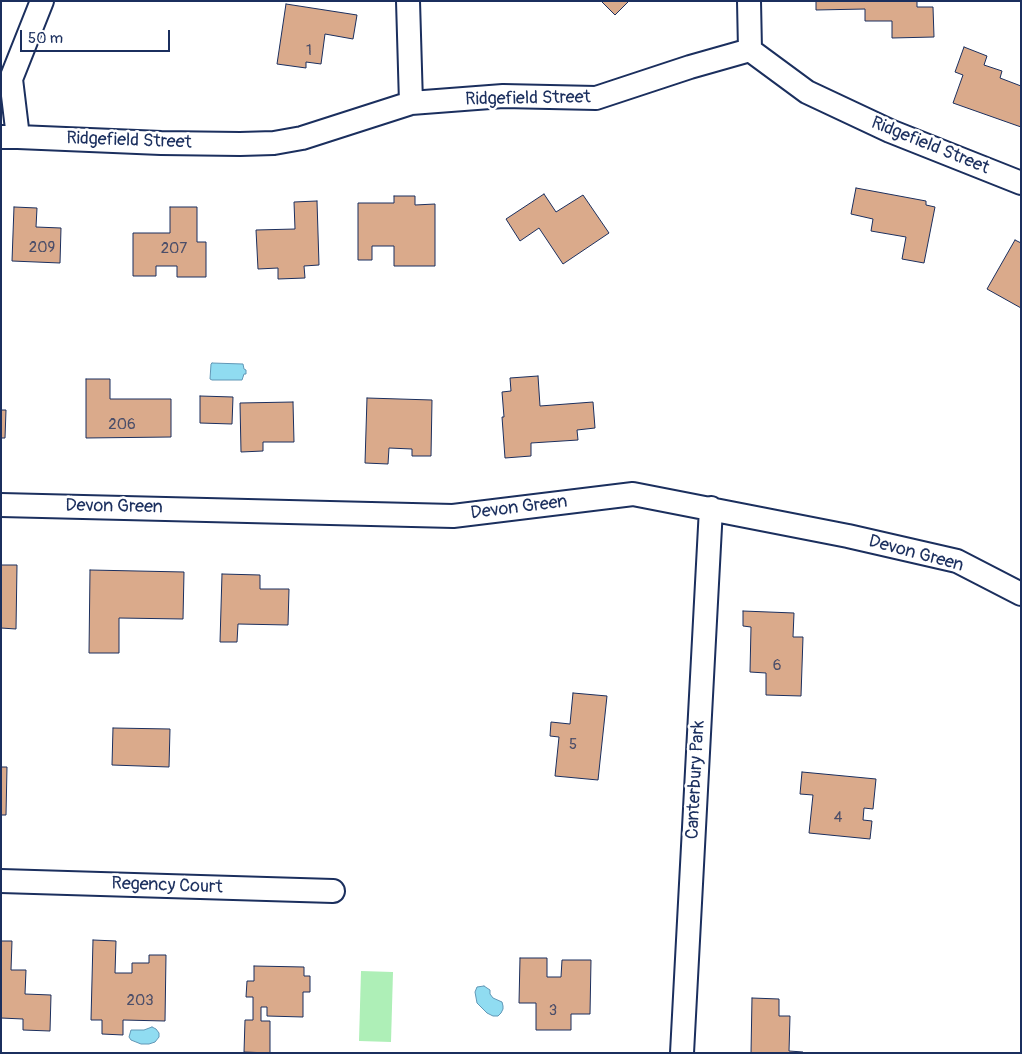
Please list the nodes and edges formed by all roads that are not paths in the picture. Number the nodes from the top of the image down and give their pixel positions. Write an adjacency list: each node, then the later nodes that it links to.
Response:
1 (42, 1): 6 (street)
2 (408, 1): 5 (street)
3 (749, 1): 4 (street)
4 (750, 50): 5 (street, Ridgefield Street); 7 (street, Ridgefield Street)
5 (411, 103): 6 (street, Ridgefield Street)
6 (10, 137)
7 (1021, 183)
8 (1, 504): 9 (street, Devon Green)
9 (711, 508): 10 (street, Devon Green); 13 (street, Canterbury Park)
10 (1021, 594)
11 (1, 881): 12 (street, Regency Court)
12 (332, 890)
13 (682, 1053)

